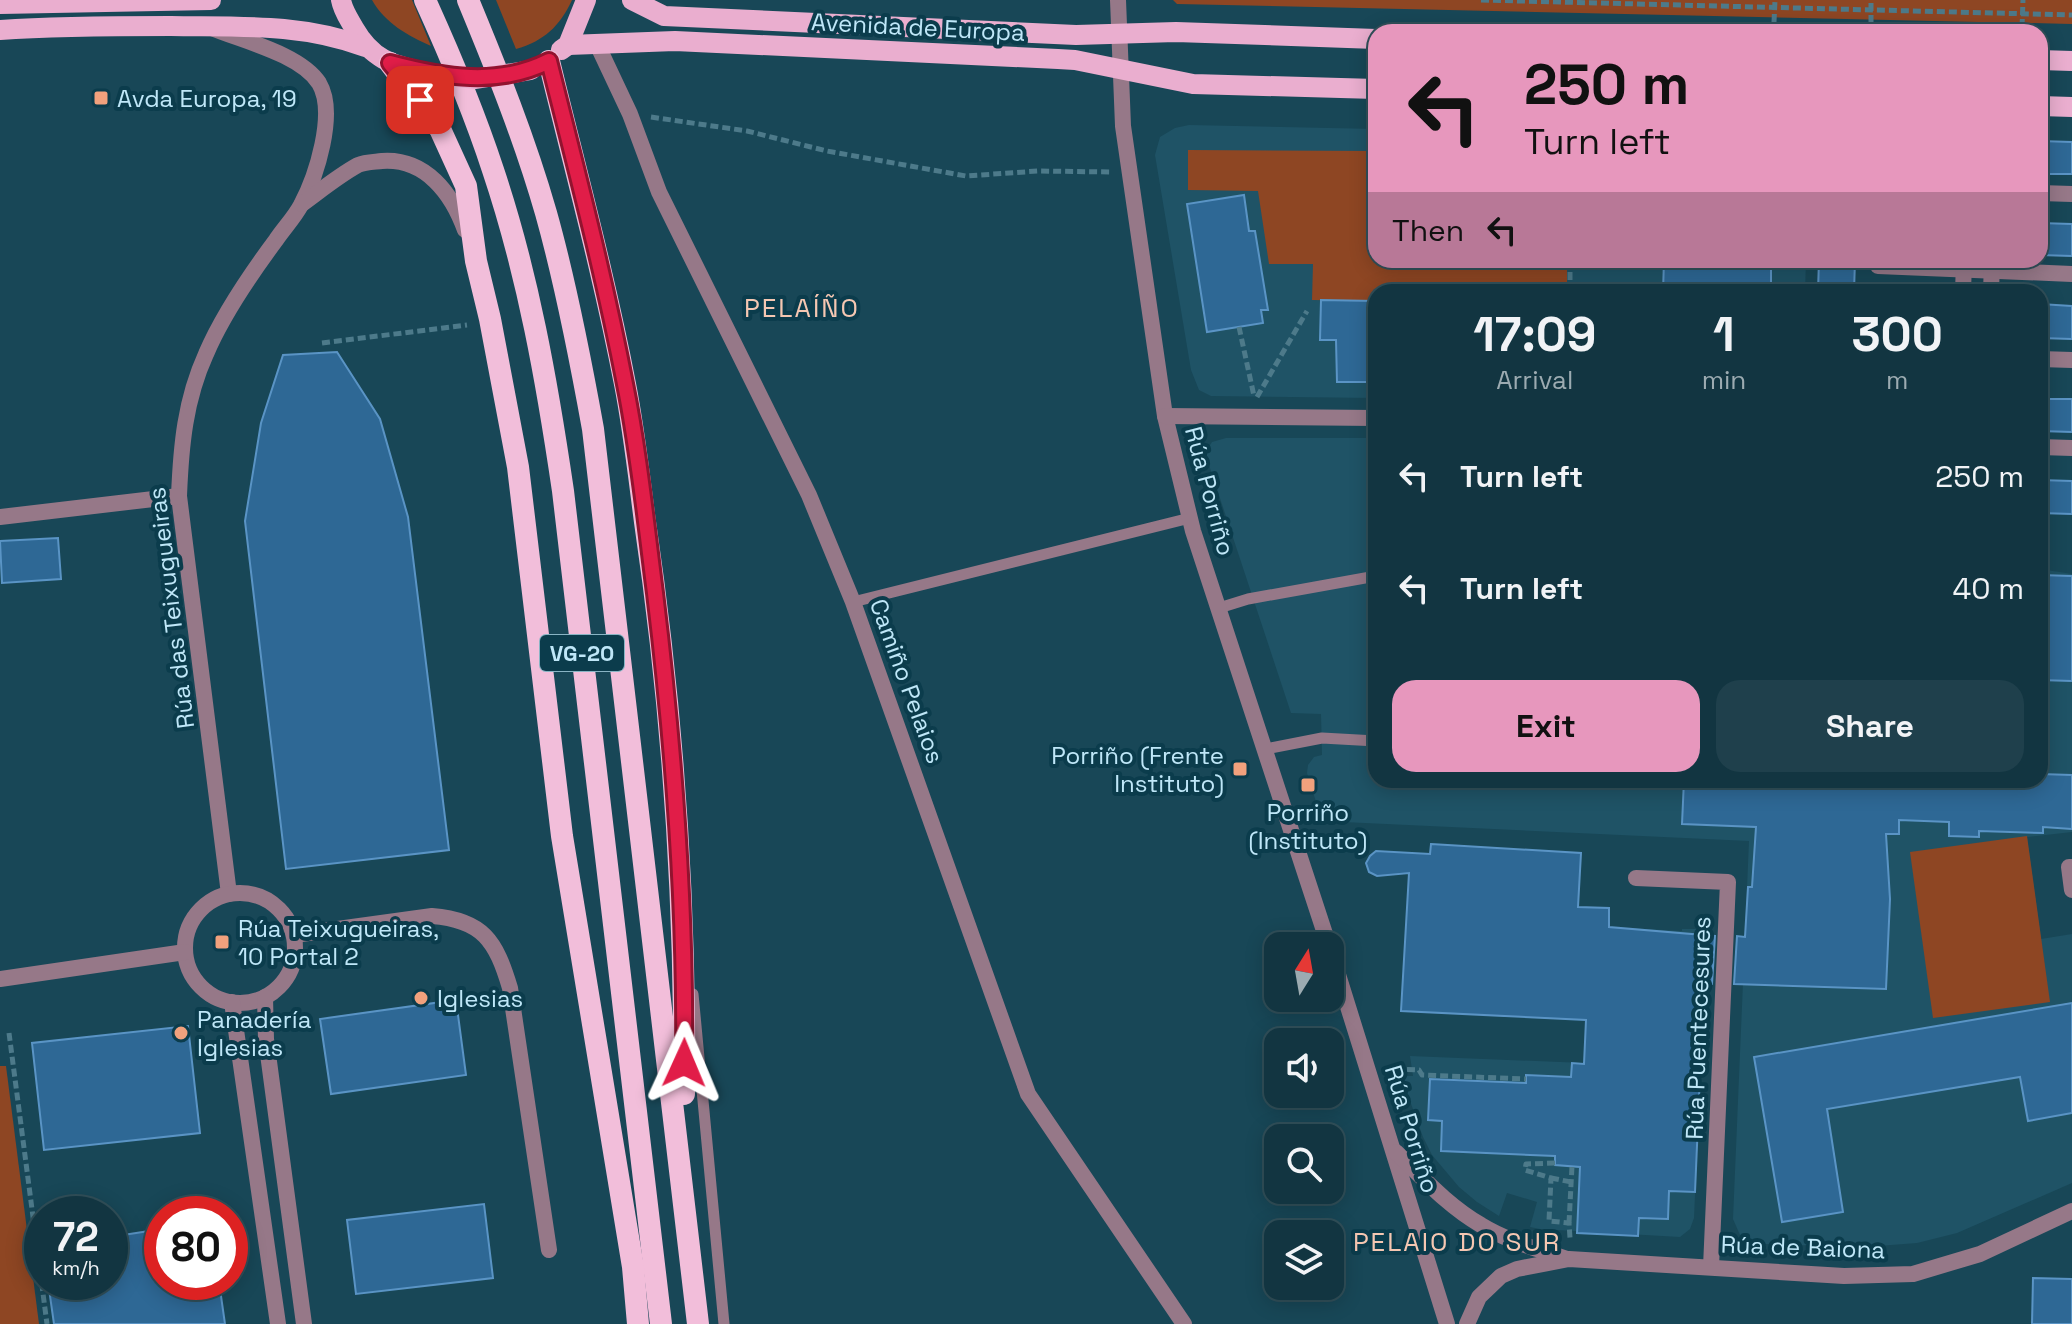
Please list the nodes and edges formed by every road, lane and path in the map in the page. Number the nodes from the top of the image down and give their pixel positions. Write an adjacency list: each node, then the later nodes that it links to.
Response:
1 (211, 0): 13 (main road)
2 (341, 0): 26 (main road)
3 (425, 0): 80 (highway, VG-20)
4 (468, 0): 83 (highway, VG-20)
5 (586, 0): 25 (main road)
6 (632, 0): 22 (main road, Avenida de Europa)
7 (1118, 0): 22 (street, Rúa Porriño)
8 (1481, 0): 11 (path)
9 (1871, 0): 14 (path)
10 (2023, 0): 15 (path)
11 (1674, 2): 12 (path)
12 (1775, 3): 14 (path); 17 (path)
13 (0, 4)
14 (1871, 10): 15 (path); 18 (path)
15 (2022, 14): 16 (path); 19 (path)
16 (2072, 15)
17 (1774, 22)
18 (1871, 23)
19 (2022, 24)
20 (207, 26): 21 (main road); 26 (main road); 39 (street, Rúa das Teixugueiras)
21 (0, 30)
22 (1119, 33): 23 (main road, Avenida de Europa); 31 (street, Rúa Porriño)
23 (1368, 39)
24 (597, 44): 25 (main road, Avenida de Europa); 31 (main road, Avenida de Europa); 35 (street, Camiño Pelaios)
25 (568, 45): 30 (main road)
26 (365, 47): 29 (main road)
27 (2048, 60): 28 (main road)
28 (2072, 61)
29 (390, 63): 30 (main road, bridge); 40 (highway)
30 (540, 65): 61 (highway)
31 (1121, 70): 32 (main road, Avenida de Europa); 36 (street, Rúa Porriño)
32 (1368, 89)
33 (2048, 106): 34 (main road)
34 (2072, 107)
35 (630, 114): 36 (path); 57 (street, Camiño Pelaios)
36 (1130, 173): 49 (street, Rúa Porriño)
37 (2048, 193): 38 (street)
38 (2072, 194)
39 (302, 204): 40 (street, Rúa das Teixugueiras); 53 (street, Rúa das Teixugueiras)
40 (476, 261): 74 (highway)
41 (2019, 268): 42 (street)
42 (2072, 274)
43 (1307, 311): 45 (path)
44 (472, 324): 46 (path)
45 (1239, 327)
46 (322, 343)
47 (2048, 359): 48 (street)
48 (2072, 360)
49 (1165, 416): 50 (street); 55 (street, Rúa Porriño)
50 (1368, 418)
51 (2048, 447): 52 (street)
52 (2072, 448)
53 (179, 496): 54 (street); 65 (street, Rúa das Teixugueiras)
54 (0, 517)
55 (1190, 518): 57 (lane); 58 (street, Rúa Porriño)
56 (1368, 576): 58 (lane)
57 (853, 602): 97 (street, Camiño Pelaios)
58 (1219, 608): 60 (street, Rúa Porriño)
59 (1368, 741): 60 (lane)
60 (1266, 749): 66 (street, Rúa Porriño)
61 (679, 843): 83 (highway); 96 (lane)
62 (2072, 867): 64 (street)
63 (1636, 878): 89 (street, Rúa Puentecesures)
64 (2072, 890)
65 (229, 894): 67 (street); 68 (street)
66 (1324, 932)
67 (294, 935): 71 (street); 87 (street)
68 (185, 952): 69 (street); 72 (street)
69 (0, 979)
70 (1344, 994): 77 (street, Rúa Porriño)
71 (265, 997): 72 (street); 92 (street)
72 (232, 1002): 91 (street)
73 (9, 1033): 90 (path)
74 (599, 1058): 80 (highway); 93 (highway)
75 (1395, 1069): 76 (path)
76 (1526, 1079)
77 (1394, 1149): 88 (street, Rúa de Baiona); 98 (street, Rúa Porriño)
78 (1555, 1163): 81 (path)
79 (1572, 1166): 82 (path)
80 (643, 1167): 94 (highway, VG-20)
81 (1551, 1178): 82 (path); 85 (path)
82 (1571, 1182): 85 (path)
83 (683, 1188): 95 (highway, VG-20)
84 (2072, 1211): 89 (street, Rúa de Baiona)
85 (1569, 1223): 86 (path)
86 (1570, 1238)
87 (549, 1250)
88 (1569, 1259): 89 (street, Rúa de Baiona); 99 (street, Rúa de Baiona)
89 (1711, 1267)
90 (47, 1324)
91 (278, 1324)
92 (304, 1324)
93 (638, 1324)
94 (661, 1324)
95 (698, 1324)
96 (724, 1324)
97 (1184, 1324)
98 (1447, 1324)
99 (1467, 1324)

